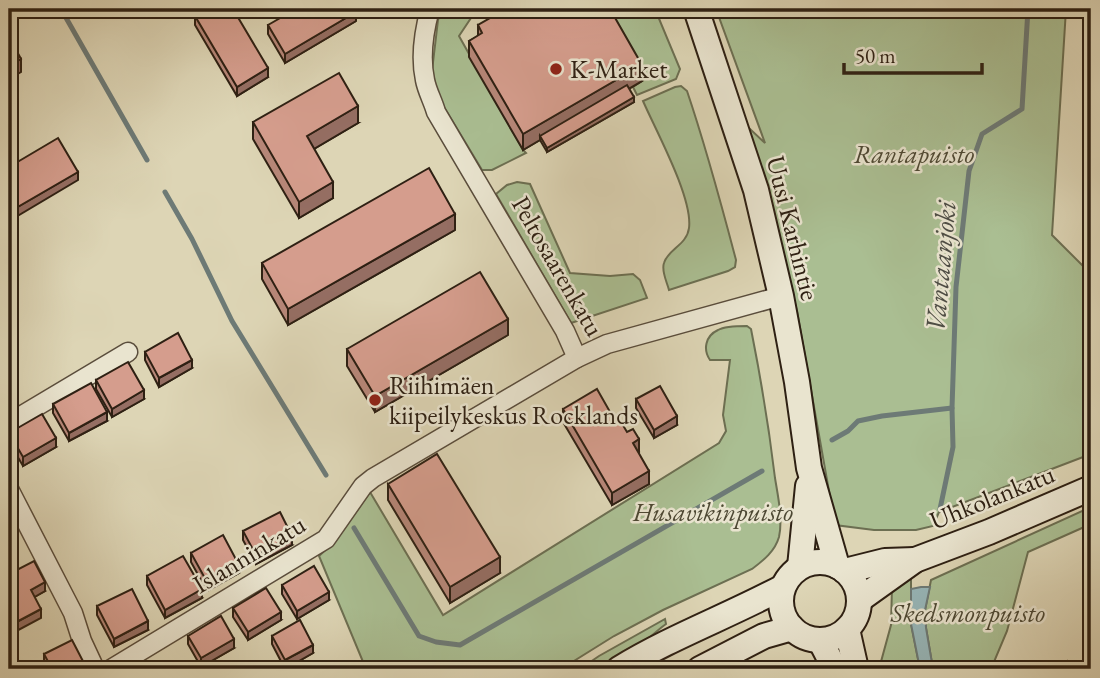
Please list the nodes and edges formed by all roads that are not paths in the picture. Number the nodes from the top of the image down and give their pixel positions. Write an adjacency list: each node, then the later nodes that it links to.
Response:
1 (430, 9): 5 (street, Peltosaarenkatu)
2 (696, 9): 3 (street, Uusi Karhintie)
3 (781, 296): 5 (street, Peltosaarenkatu); 7 (street, Uusi Karhintie)
4 (128, 352): 6 (street)
5 (577, 358): 19 (street, Islanninkatu)
6 (9, 423)
7 (809, 468): 11 (street, Uusi Karhintie); 12 (street, Uusi Karhintie)
8 (1091, 488): 10 (street, Uhkolankatu)
9 (9, 489): 18 (street)
10 (915, 560): 12 (street, Uhkolankatu); 14 (street, Uhkolankatu)
11 (800, 567): 12 (street); 13 (street)
12 (841, 569): 14 (street)
13 (783, 587): 15 (street); 20 (street)
14 (859, 600): 16 (street)
15 (792, 628): 17 (street); 21 (street)
16 (846, 629): 17 (street); 23 (street)
17 (820, 640): 22 (street)
18 (95, 669)
19 (111, 669)
20 (619, 669)
21 (700, 669)
22 (835, 669)
23 (856, 669)

